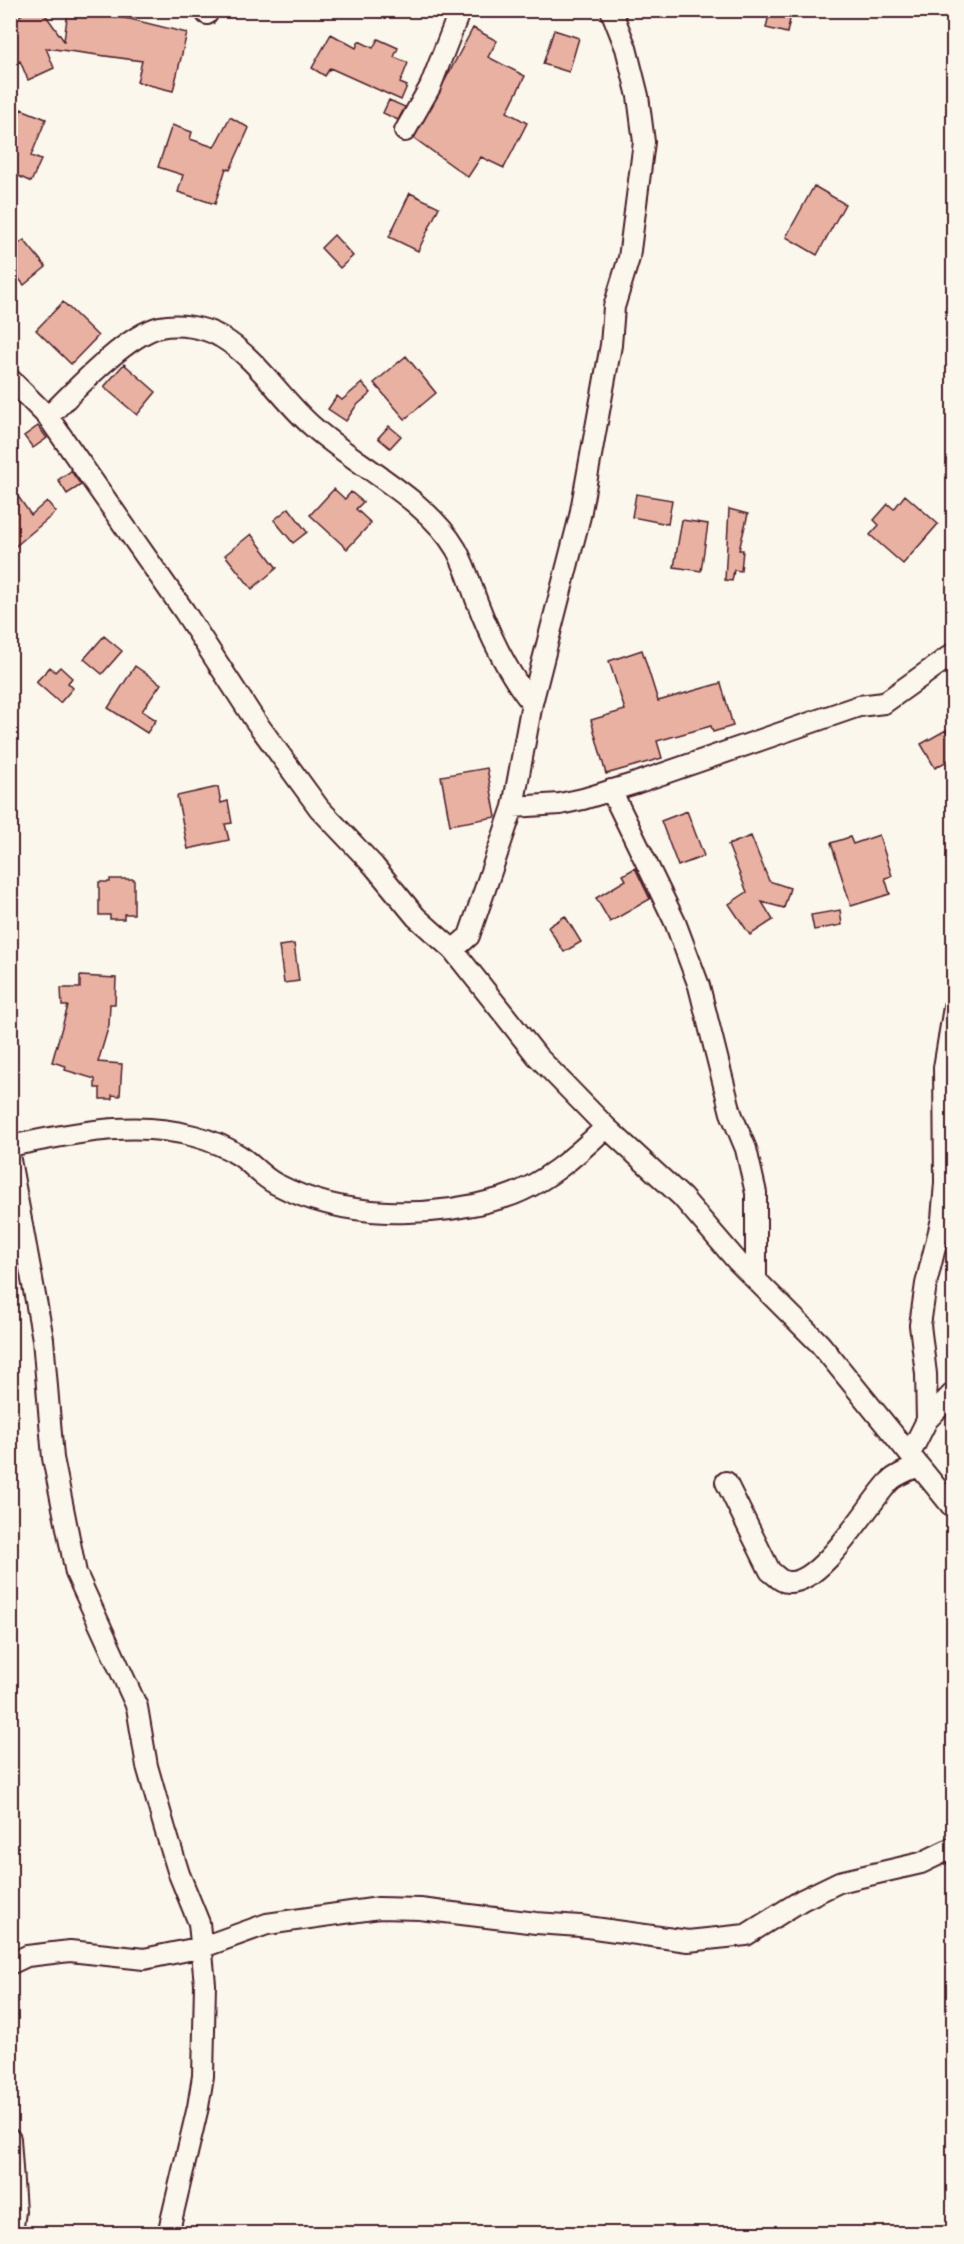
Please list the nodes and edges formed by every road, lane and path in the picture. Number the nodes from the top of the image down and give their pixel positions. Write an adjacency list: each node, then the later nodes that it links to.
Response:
1 (460, 10): 3 (street)
2 (611, 10): 7 (street)
3 (405, 130)
4 (10, 379): 5 (street)
5 (48, 417): 7 (street); 10 (street)
6 (954, 653): 8 (street)
7 (532, 703): 9 (street)
8 (611, 790): 9 (street); 15 (street)
9 (513, 807): 10 (street)
10 (453, 950): 12 (street)
11 (954, 1007): 17 (street)
12 (606, 1127): 13 (street); 15 (street)
13 (10, 1146)
14 (10, 1160): 22 (street)
15 (756, 1279): 18 (street)
16 (954, 1392): 17 (street)
17 (927, 1420): 18 (street)
18 (913, 1460): 19 (street); 20 (street)
19 (726, 1482)
20 (954, 1509)
21 (954, 1847): 22 (street)
22 (203, 1947): 23 (street); 26 (street)
23 (10, 1964)
24 (10, 2139): 25 (street)
25 (12, 2234)
26 (168, 2234)

